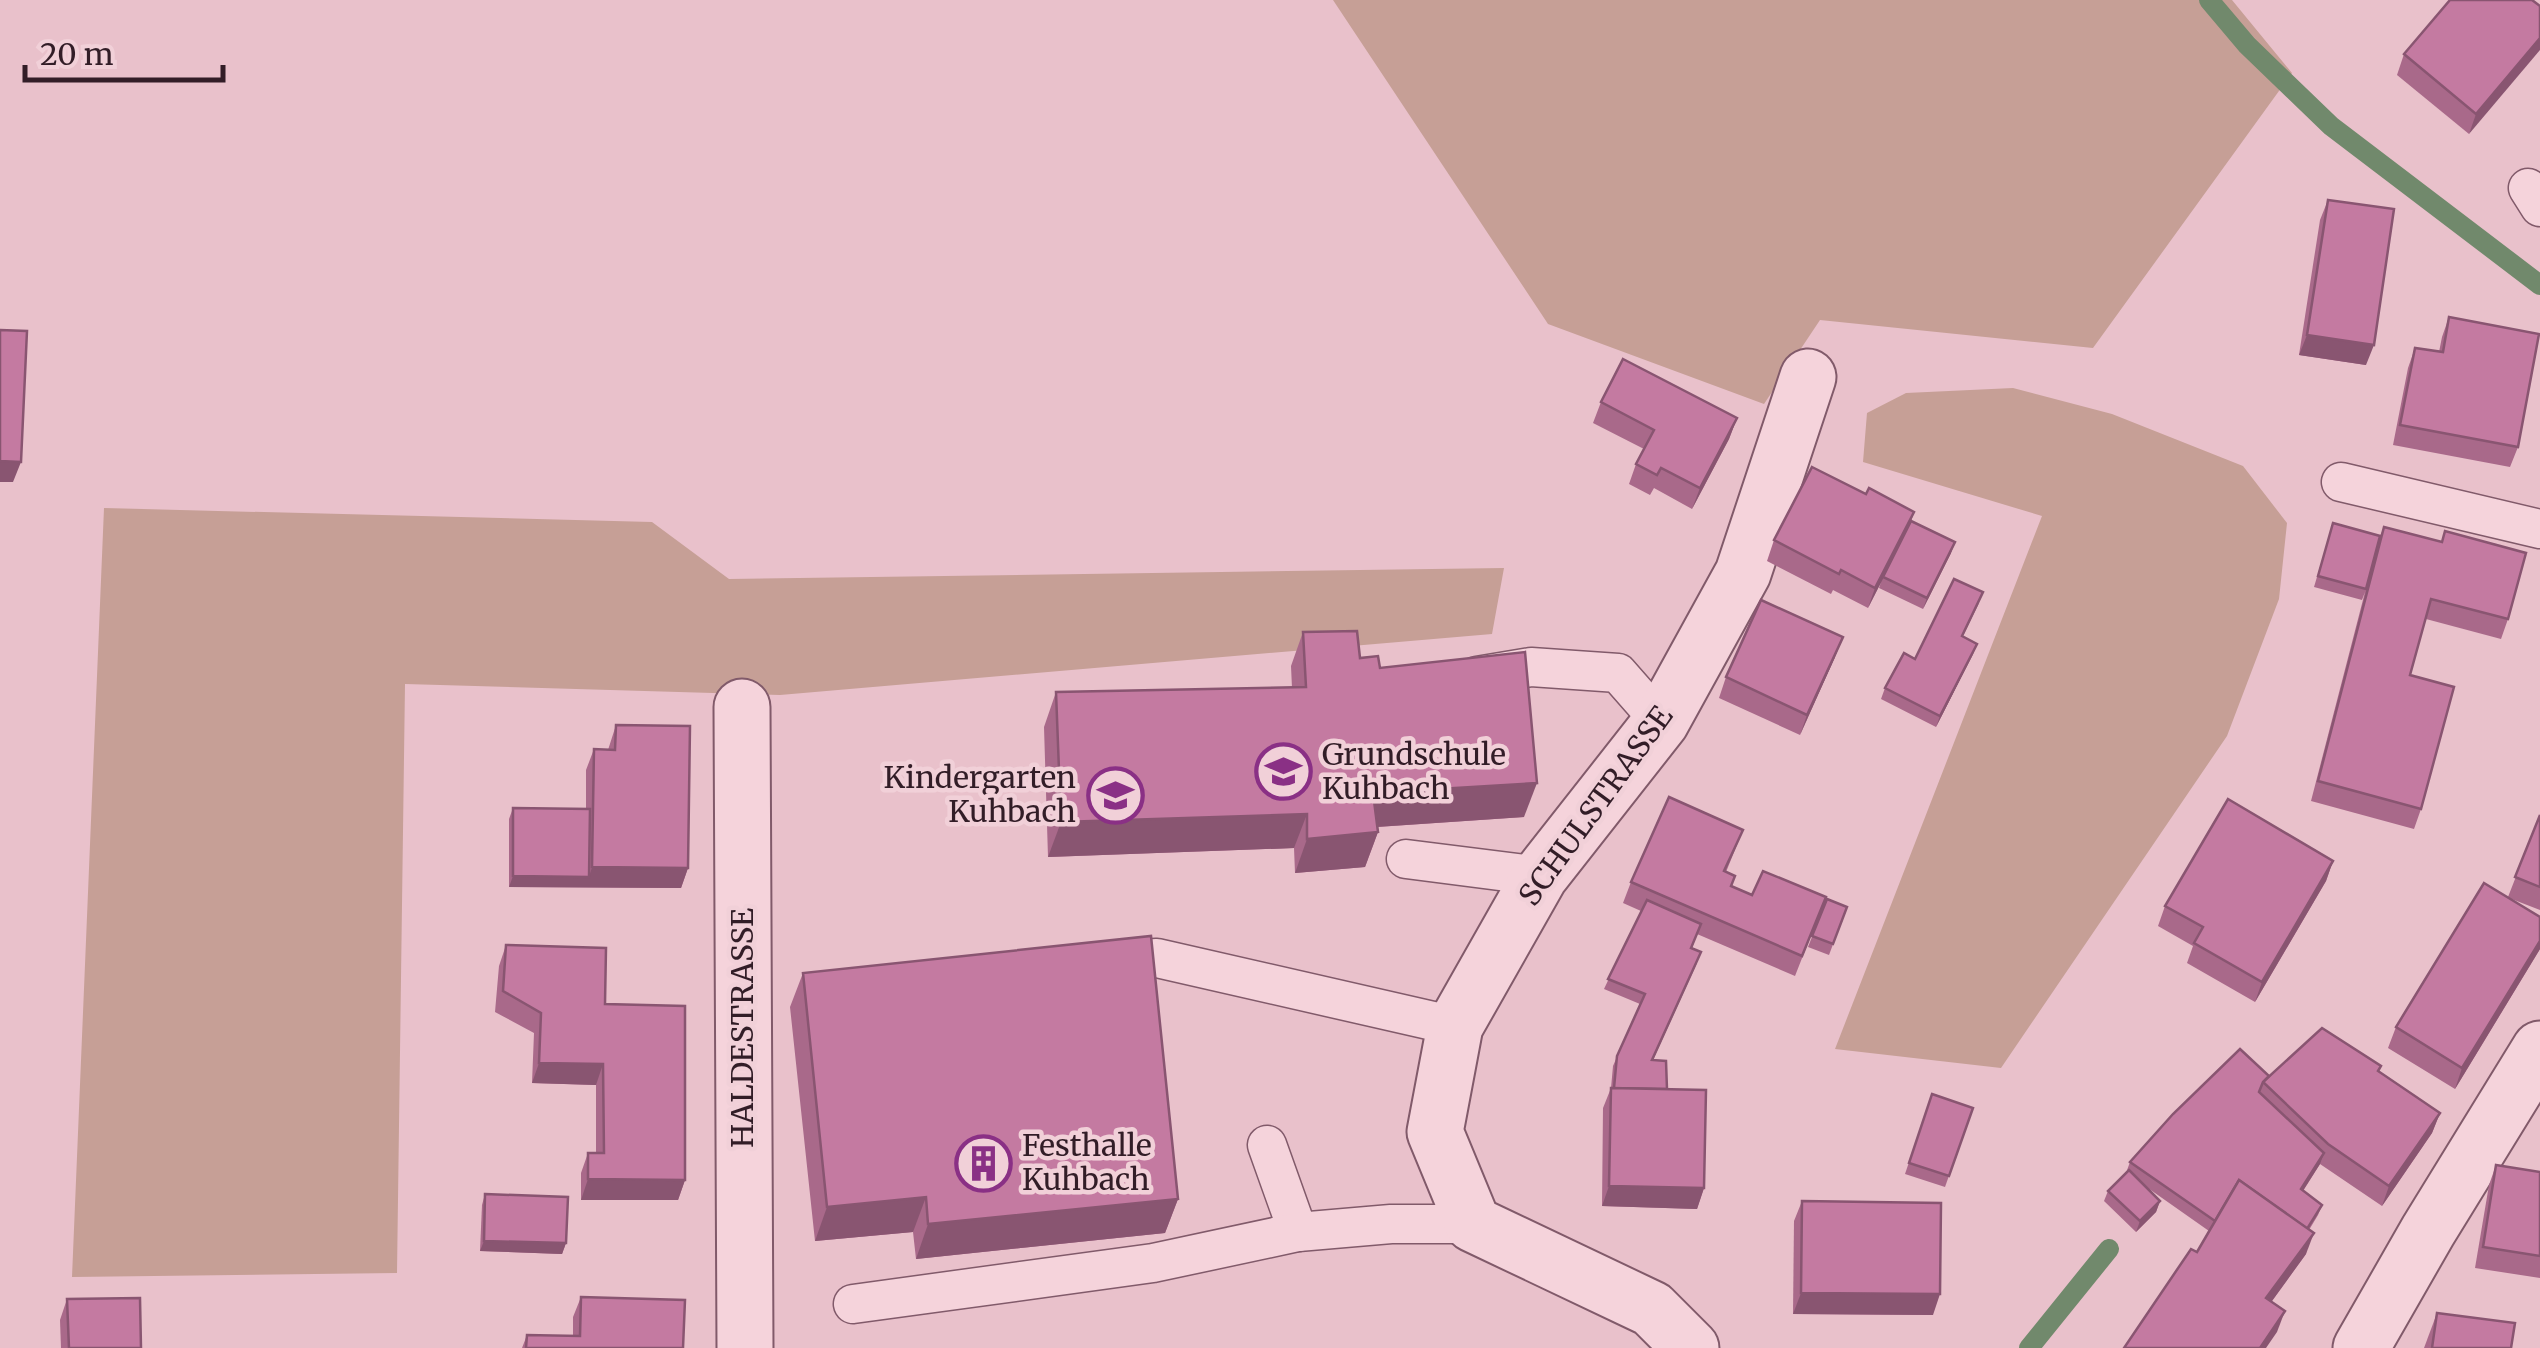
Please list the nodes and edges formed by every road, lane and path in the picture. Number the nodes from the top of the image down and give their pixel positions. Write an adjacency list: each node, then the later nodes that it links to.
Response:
1 (1808, 377): 6 (street, SCHULSTRASSE)
2 (2340, 482): 3 (lane)
3 (2540, 529)
4 (1442, 681): 6 (lane)
5 (742, 707): 16 (street, HALDESTRASSE)
6 (1661, 722): 8 (street, SCHULSTRASSE)
7 (1406, 859): 8 (lane)
8 (1540, 876): 10 (street, SCHULSTRASSE)
9 (1078, 962): 10 (lane)
10 (1455, 1026): 13 (street, SCHULSTRASSE)
11 (2540, 1049): 18 (street)
12 (1267, 1146): 14 (lane)
13 (1473, 1224): 14 (lane); 17 (street)
14 (1298, 1232): 15 (lane)
15 (854, 1304)
16 (745, 1348)
17 (1691, 1348)
18 (2360, 1348)

